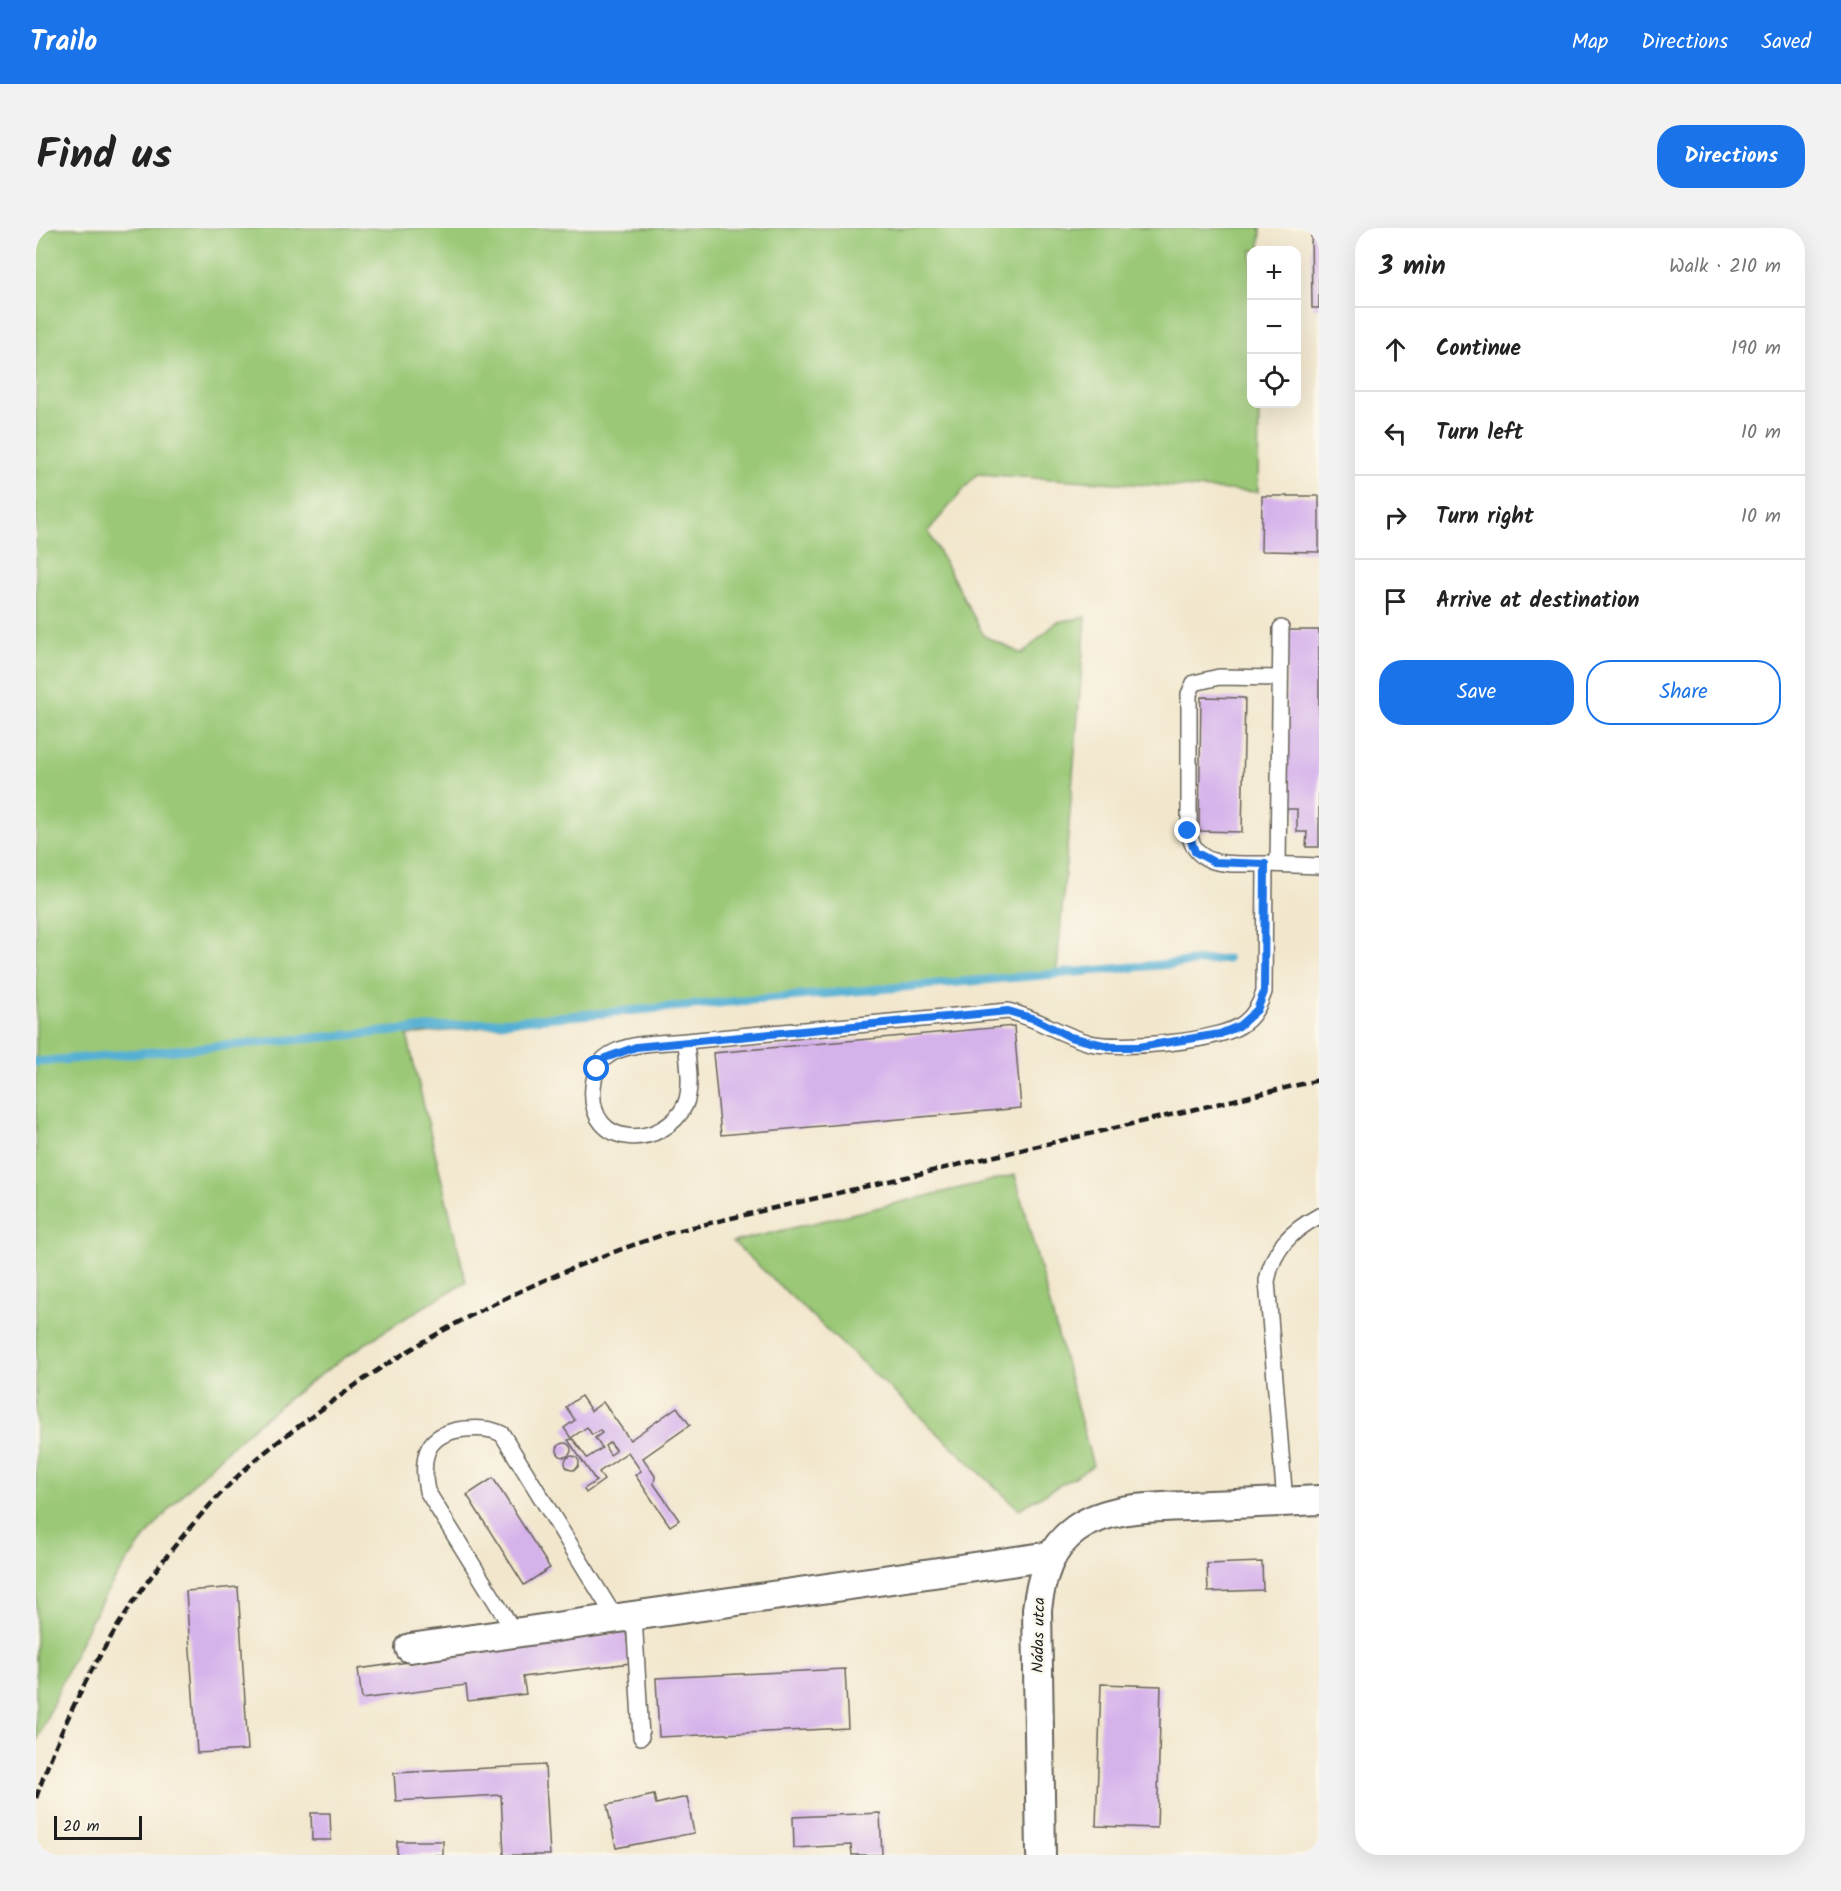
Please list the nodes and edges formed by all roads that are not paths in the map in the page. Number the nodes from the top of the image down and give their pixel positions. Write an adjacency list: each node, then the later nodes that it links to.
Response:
1 (1281, 628): 2 (lane)
2 (1280, 678): 3 (lane); 3 (lane)
3 (1271, 864): 4 (lane); 5 (lane)
4 (1319, 866)
5 (686, 1041): 5 (lane)
6 (1319, 1216): 8 (lane)
7 (1319, 1500): 8 (street, Nádas utca)
8 (1285, 1502): 9 (street, Nádas utca)
9 (1051, 1556): 10 (street); 14 (street, Nádas utca)
10 (625, 1617): 11 (street); 11 (lane); 13 (lane)
11 (515, 1633): 12 (street)
12 (410, 1648)
13 (641, 1737)
14 (1041, 1855)

